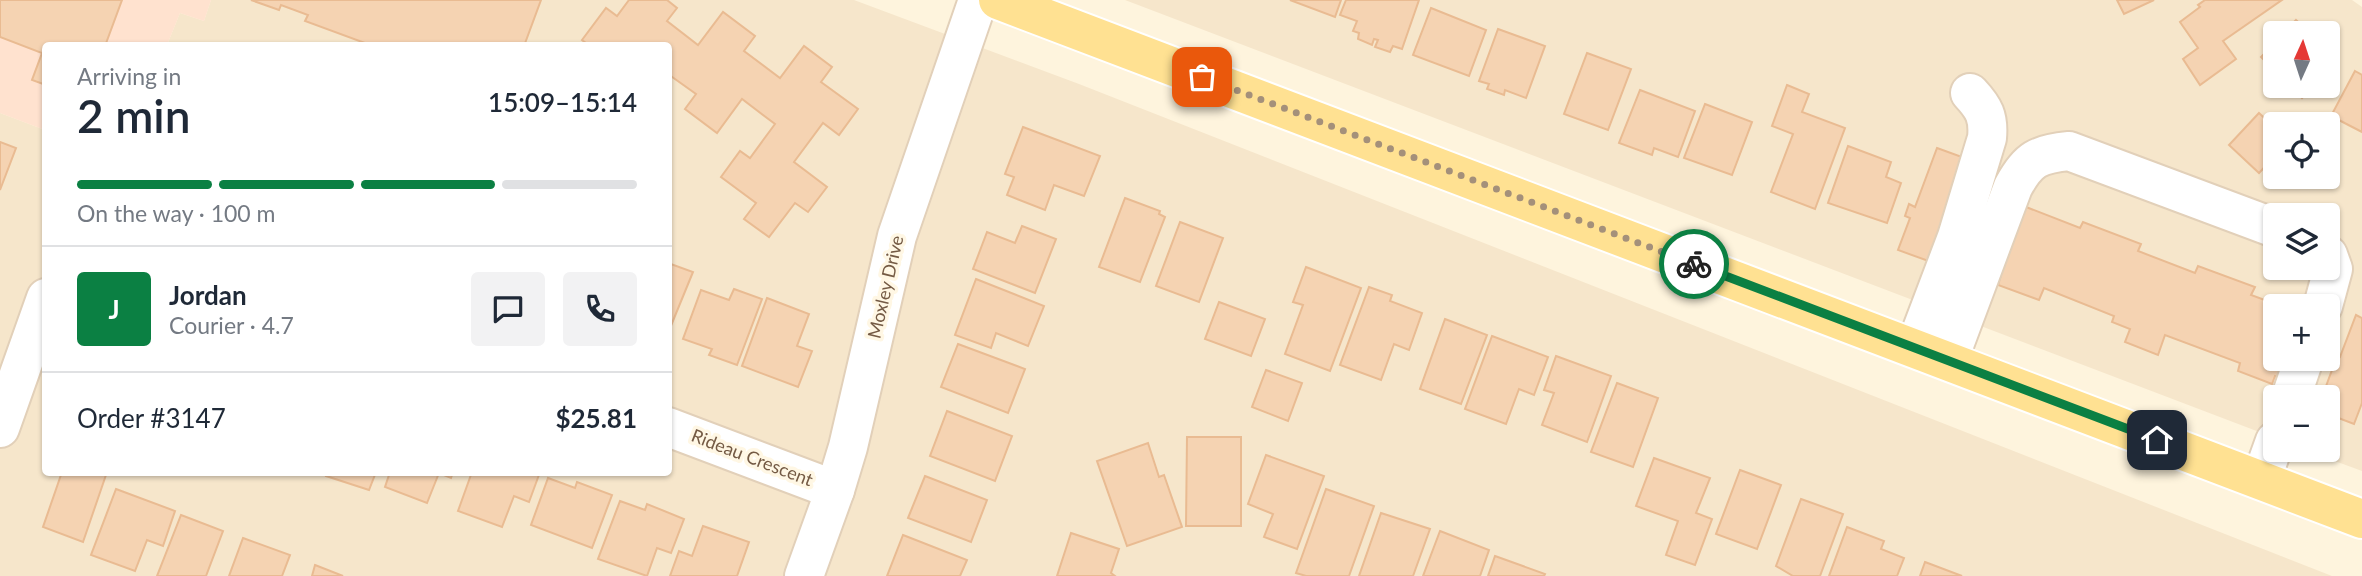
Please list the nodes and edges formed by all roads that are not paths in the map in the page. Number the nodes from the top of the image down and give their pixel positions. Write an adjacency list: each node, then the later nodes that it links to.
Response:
1 (978, 0): 11 (street, Moxley Drive)
2 (998, 0): 6 (main road)
3 (1970, 93): 6 (street)
4 (2263, 224): 6 (street)
5 (42, 309): 7 (street)
6 (1931, 354): 10 (main road)
7 (0, 428)
8 (672, 429): 11 (street, Rideau Crescent)
9 (2267, 462): 10 (street)
10 (2261, 480): 12 (main road)
11 (835, 490): 13 (street, Moxley Drive)
12 (2362, 519)
13 (804, 576)

